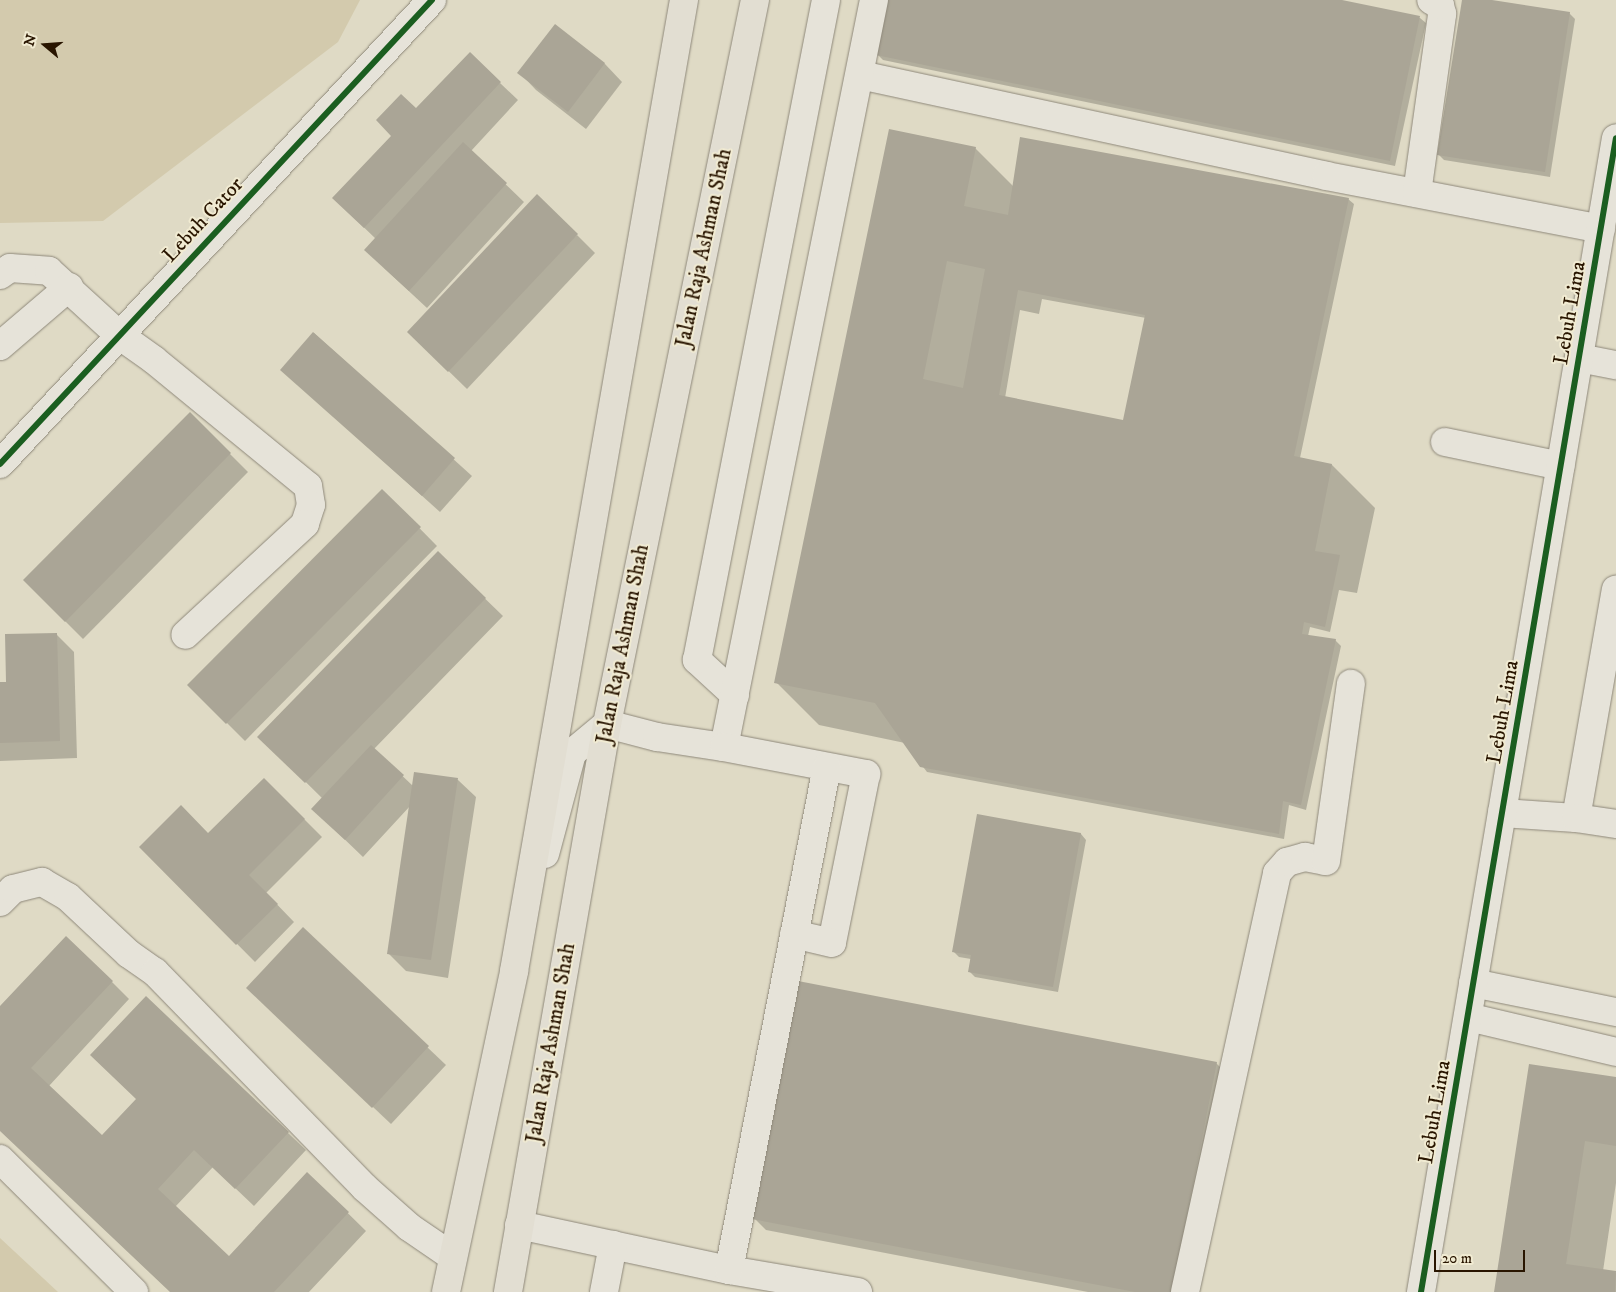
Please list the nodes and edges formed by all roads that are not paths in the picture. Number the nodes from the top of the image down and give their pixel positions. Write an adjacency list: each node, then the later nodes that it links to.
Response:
1 (432, 0): 13 (street, Lebuh Cator)
2 (684, 0): 32 (main road)
3 (755, 0): 24 (main road, Jalan Raja Ashman Shah)
4 (826, 0): 23 (street)
5 (874, 0): 7 (street)
6 (1432, 0): 9 (street)
7 (860, 76): 9 (street); 23 (street)
8 (1616, 138): 10 (street, Lebuh Lima)
9 (1417, 193): 10 (street)
10 (1601, 229): 15 (street, Lebuh Lima)
11 (0, 275): 12 (street)
12 (69, 287): 13 (street); 14 (street)
13 (119, 335): 18 (street, Lebuh Cator); 21 (street)
14 (0, 346)
15 (1579, 358): 16 (street); 19 (street, Lebuh Lima)
16 (1616, 365)
17 (1445, 442): 19 (street)
18 (0, 464)
19 (1561, 466): 27 (street, Lebuh Lima)
20 (1616, 589): 28 (street)
21 (185, 635)
22 (1352, 684): 47 (street)
23 (735, 695): 25 (street)
24 (607, 724): 25 (street); 32 (street); 38 (main road, Jalan Raja Ashman Shah)
25 (724, 747): 26 (street)
26 (827, 767): 31 (street); 31 (street)
27 (1502, 813): 28 (street); 33 (street, Lebuh Lima)
28 (1576, 818): 29 (street)
29 (1616, 824)
30 (0, 902): 40 (street)
31 (794, 934): 41 (street)
32 (514, 971): 40 (main road)
33 (1473, 983): 34 (street); 35 (street, Lebuh Lima)
34 (1616, 1012)
35 (1468, 1018): 36 (street); 48 (street, Lebuh Lima)
36 (1616, 1052)
37 (0, 1159): 42 (street)
38 (519, 1225): 39 (street); 44 (main road, Jalan Raja Ashman Shah)
39 (613, 1245): 41 (street); 45 (street)
40 (453, 1257): 43 (main road)
41 (729, 1270): 46 (street)
42 (134, 1292)
43 (446, 1292)
44 (508, 1292)
45 (604, 1292)
46 (858, 1292)
47 (1185, 1292)
48 (1421, 1292)

